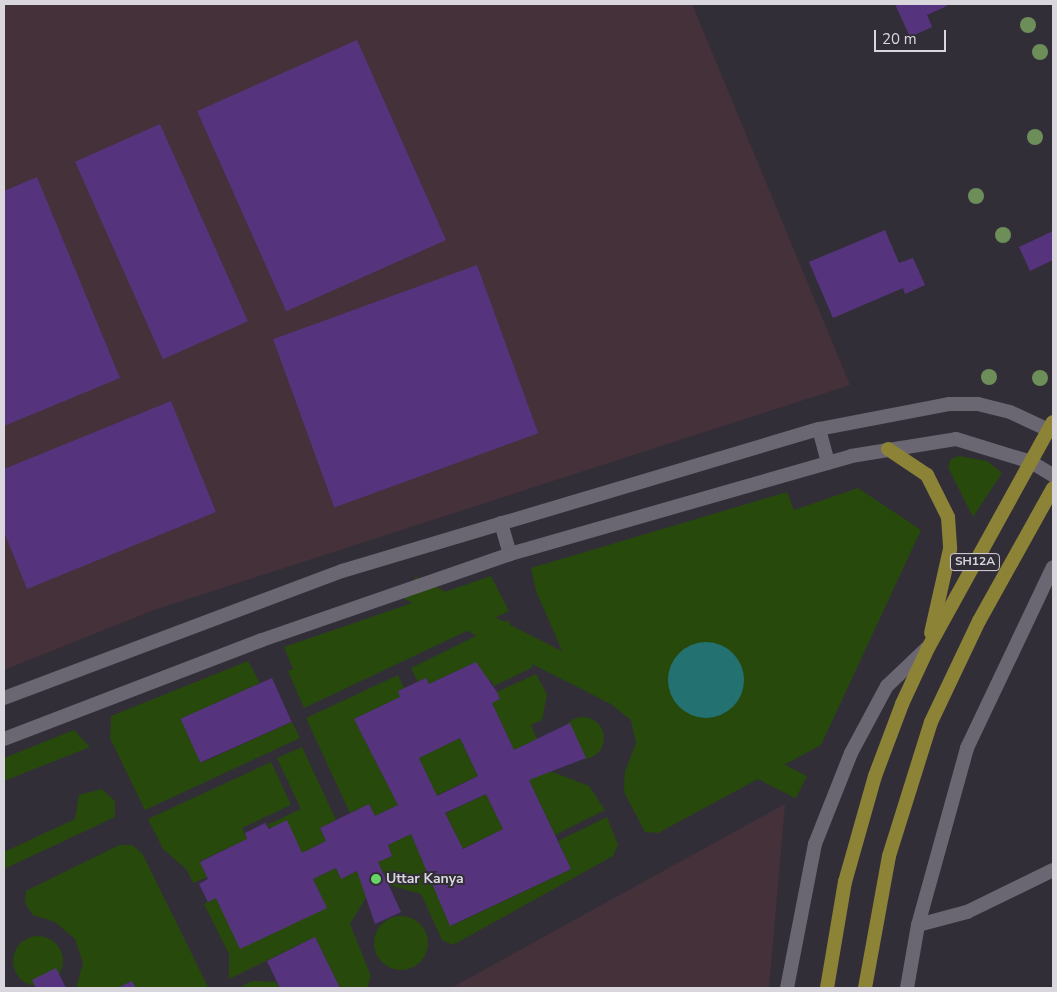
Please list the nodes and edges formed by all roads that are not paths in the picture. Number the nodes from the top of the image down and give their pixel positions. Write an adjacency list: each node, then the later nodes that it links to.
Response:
1 (1052, 428): 2 (street); 4 (main road, SH12A)
2 (819, 429): 5 (street); 8 (street)
3 (888, 449): 4 (street); 5 (street); 11 (main road)
4 (1031, 462): 6 (street); 11 (main road, SH12A)
5 (828, 463): 9 (street)
6 (1053, 475)
7 (1053, 488): 18 (main road, SH12A)
8 (501, 524): 9 (street); 12 (street)
9 (510, 554): 13 (street)
10 (1053, 567): 15 (street)
11 (928, 648): 16 (street); 17 (main road, SH12A)
12 (4, 698)
13 (4, 739)
14 (1053, 870): 15 (street)
15 (918, 924): 19 (street)
16 (787, 988)
17 (827, 988)
18 (865, 988)
19 (907, 988)

